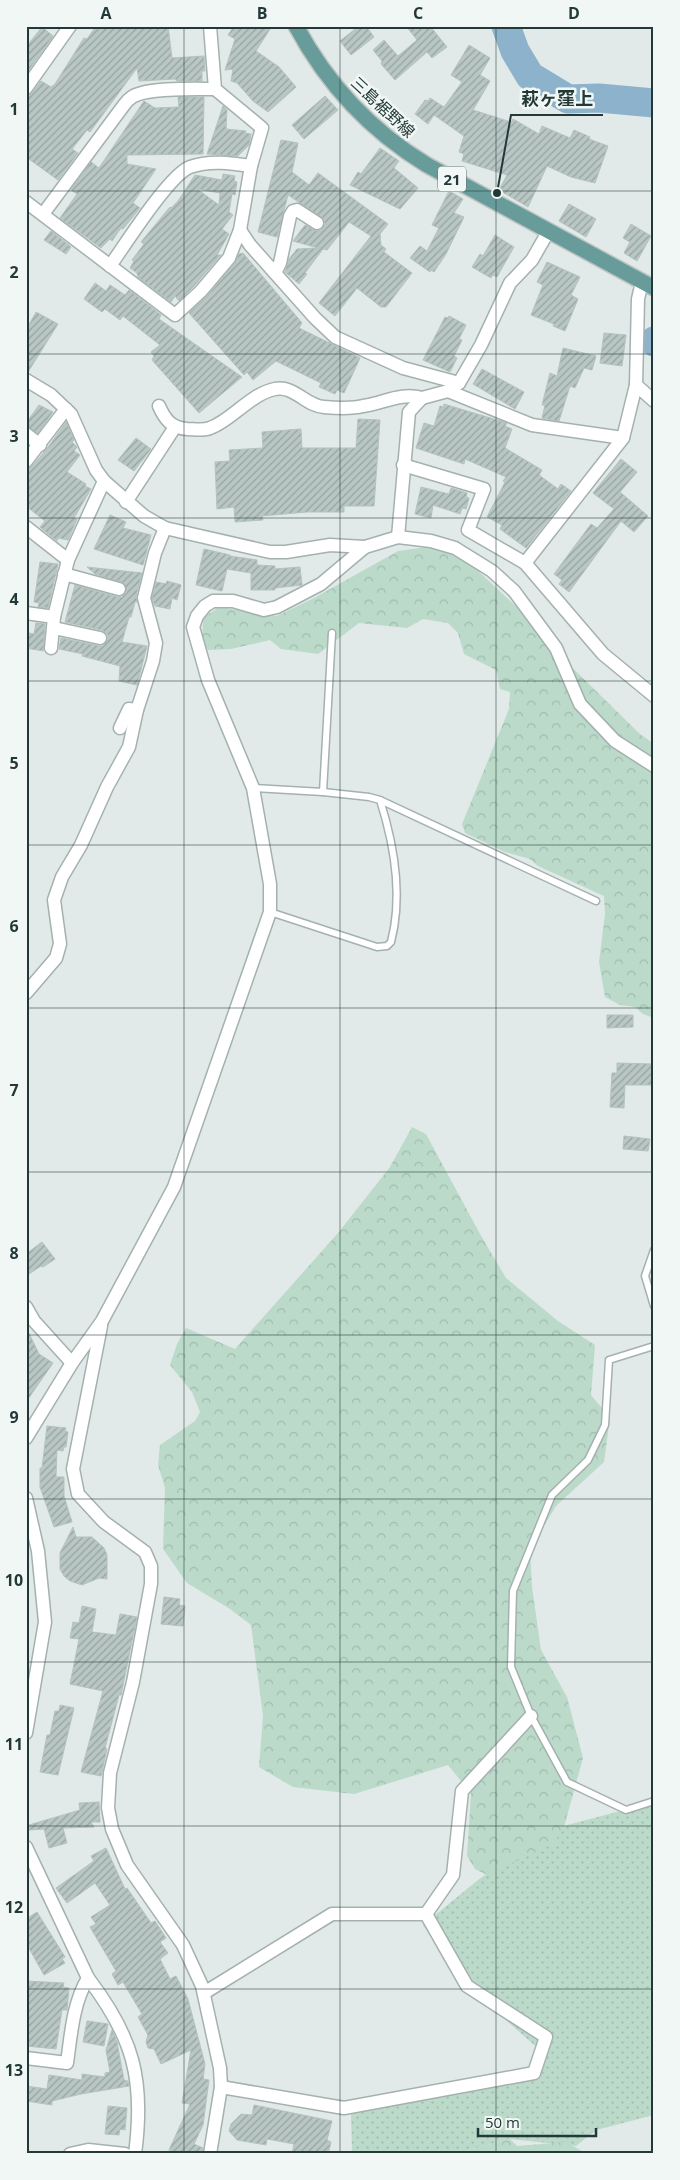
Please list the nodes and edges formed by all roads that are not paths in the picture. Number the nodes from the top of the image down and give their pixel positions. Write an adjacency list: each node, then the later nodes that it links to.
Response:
1 (70, 26): 4 (street)
2 (210, 26): 5 (street)
3 (296, 26): 11 (main road, 三島裾野線 / 21)
4 (26, 88)
5 (215, 90): 6 (street); 8 (street)
6 (251, 166): 10 (street); 12 (street)
7 (26, 202): 8 (street)
8 (43, 214): 12 (street)
9 (317, 223): 13 (street)
10 (240, 230): 12 (street); 13 (street)
11 (548, 232): 14 (main road, 三島裾野線 / 21); 16 (street)
12 (110, 266)
13 (275, 273): 16 (street)
14 (648, 285): 17 (street)
15 (26, 380): 22 (street)
16 (459, 383): 18 (street)
17 (636, 385): 20 (street); 25 (street)
18 (448, 390): 19 (street); 25 (street)
19 (422, 398): 23 (street); 28 (street)
20 (654, 401)
21 (160, 406): 23 (street)
22 (66, 409): 26 (street); 29 (street)
23 (175, 427): 30 (street)
24 (26, 434): 26 (street)
25 (623, 438): 38 (street)
26 (40, 444): 27 (street)
27 (26, 461)
28 (403, 465): 33 (street); 34 (street)
29 (104, 481): 30 (street); 37 (street)
30 (126, 502): 32 (street)
31 (26, 527): 37 (street)
32 (165, 528): 35 (street); 47 (street)
33 (468, 530): 36 (street); 38 (street)
34 (398, 537): 35 (street); 36 (street)
35 (365, 547): 50 (street)
36 (459, 550): 49 (street)
37 (68, 560): 39 (street)
38 (525, 563): 46 (street)
39 (64, 574): 40 (street); 42 (street)
40 (119, 589)
41 (26, 613): 42 (street)
42 (54, 622): 44 (street); 45 (street)
43 (332, 633): 51 (lane)
44 (100, 638)
45 (51, 648)
46 (654, 696)
47 (136, 710): 48 (street); 55 (street)
48 (120, 728)
49 (654, 766)
50 (253, 788): 51 (lane); 54 (street)
51 (323, 792): 52 (lane)
52 (380, 800): 53 (lane); 54 (lane)
53 (596, 901)
54 (270, 912): 59 (street)
55 (26, 994)
56 (654, 1250): 57 (lane)
57 (654, 1306)
58 (26, 1308): 61 (street)
59 (102, 1321): 61 (street); 70 (street)
60 (654, 1346): 64 (lane)
61 (72, 1363): 62 (street)
62 (26, 1438)
63 (26, 1498): 65 (street)
64 (531, 1716): 66 (lane); 68 (street)
65 (26, 1733)
66 (654, 1801)
67 (26, 1848): 69 (street)
68 (426, 1914): 70 (street); 72 (street)
69 (88, 1978): 71 (street); 75 (street)
70 (204, 1993): 72 (street)
71 (26, 2058)
72 (221, 2087): 76 (street)
73 (70, 2154): 74 (street)
74 (125, 2154)
75 (134, 2154)
76 (210, 2154)

